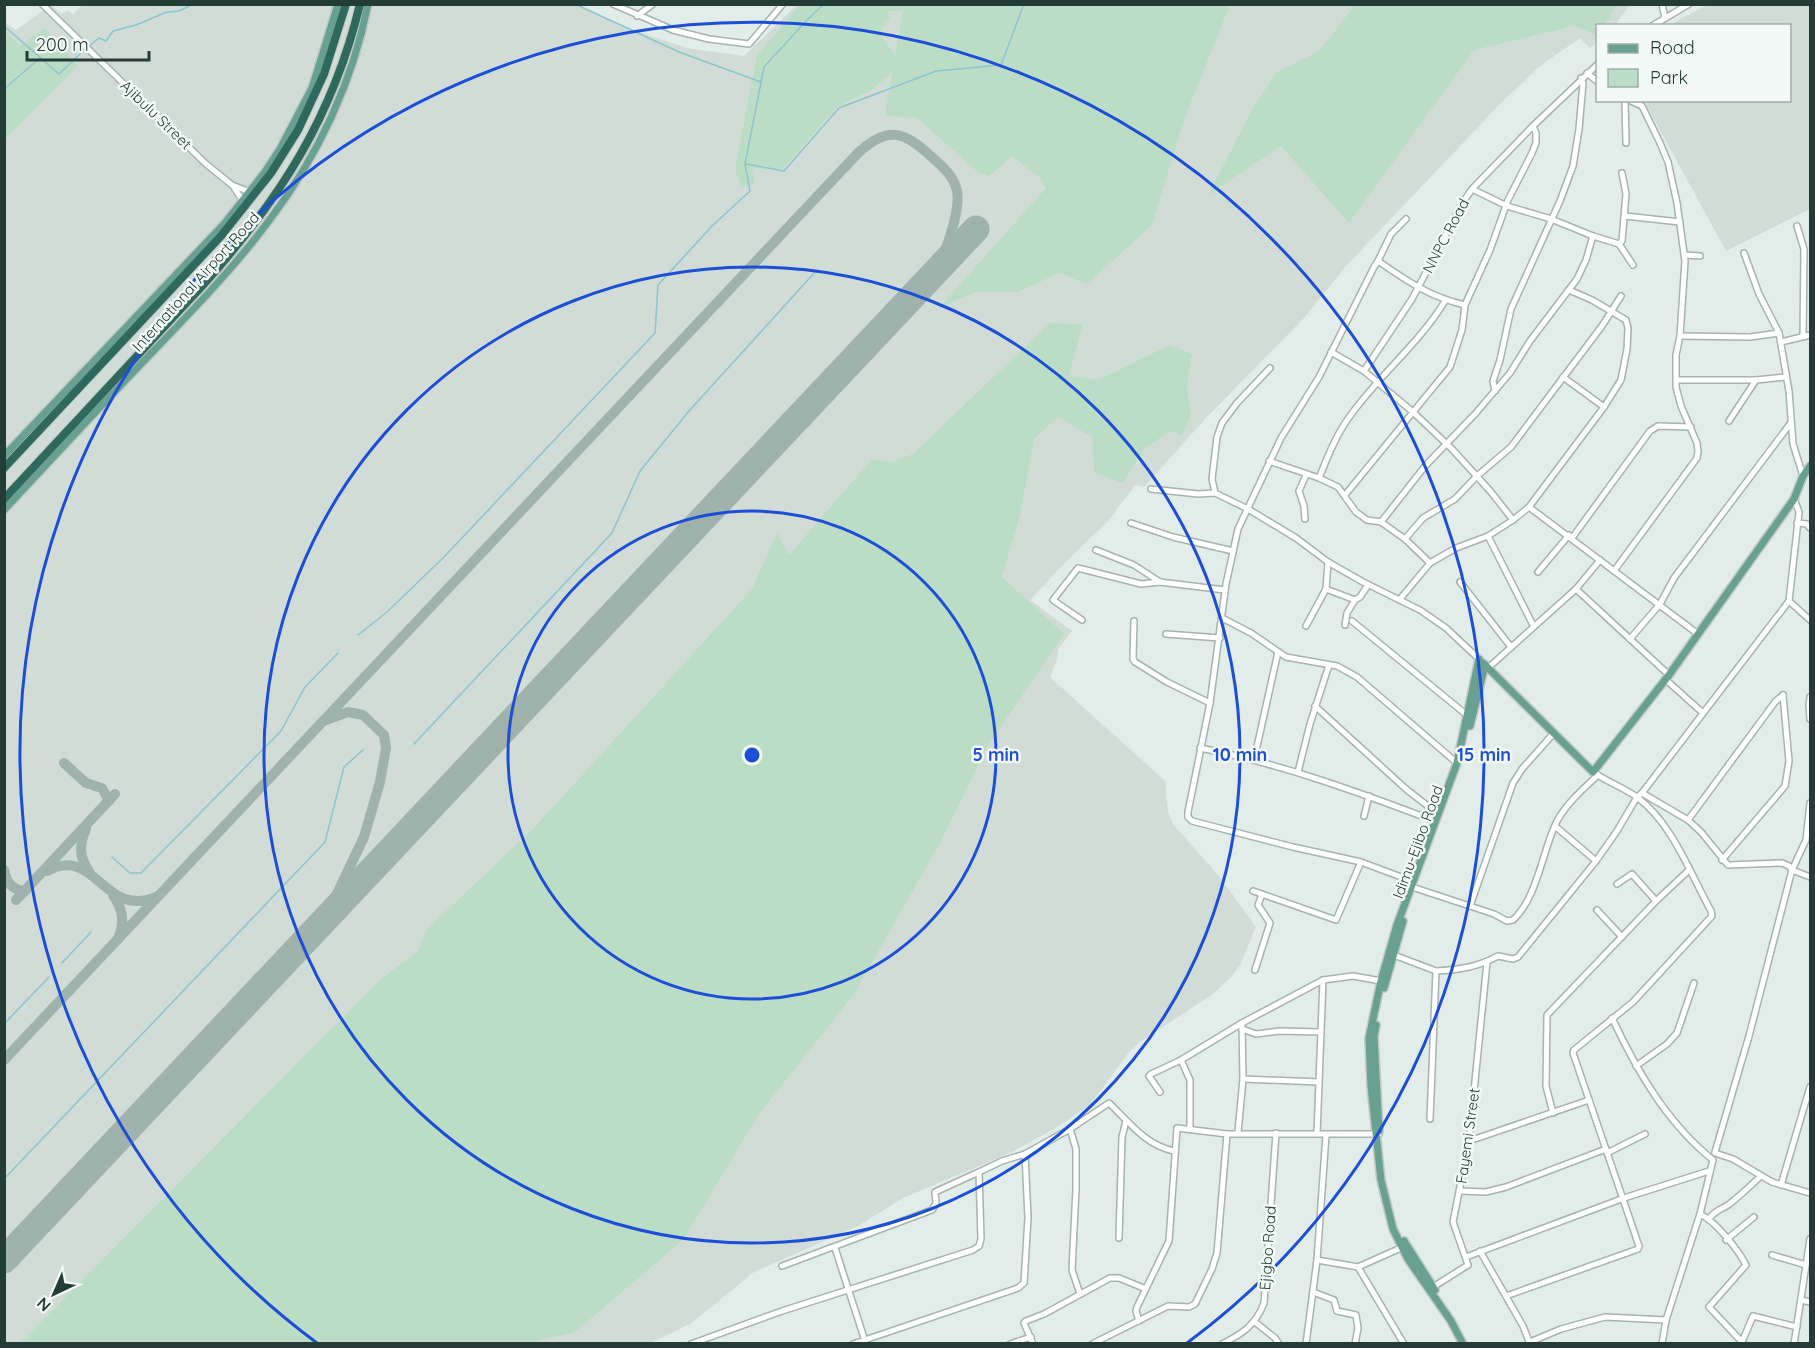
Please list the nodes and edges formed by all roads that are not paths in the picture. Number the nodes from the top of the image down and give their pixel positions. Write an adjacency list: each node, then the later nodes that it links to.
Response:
1 (338, 4): 25 (main road, International Airport Road)
2 (346, 4): 49 (highway, International Airport Road)
3 (360, 4): 55 (highway, International Airport Road)
4 (368, 4): 55 (main road, International Airport Road)
5 (612, 4): 11 (street)
6 (653, 4): 11 (street)
7 (783, 4): 11 (street)
8 (1662, 4): 12 (street)
9 (1689, 4): 12 (street)
10 (46, 6): 23 (street, Ajibulu Street)
11 (638, 16)
12 (1665, 18): 13 (street)
13 (1655, 24)
14 (1596, 66): 15 (street, NNPC Road)
15 (1587, 73): 16 (street, NNPC Road); 17 (street)
16 (1581, 78): 20 (street, NNPC Road); 30 (street)
17 (1596, 80)
18 (1627, 102): 21 (street)
19 (1631, 102): 31 (street)
20 (1533, 126): 24 (street, NNPC Road); 27 (street)
21 (1626, 143)
22 (1622, 173): 28 (street)
23 (232, 185): 25 (street, Ajibulu Street); 26 (street)
24 (1472, 189): 27 (street); 41 (street, NNPC Road)
25 (250, 192): 26 (main road, International Airport Road)
26 (243, 201): 53 (main road, International Airport Road)
27 (1507, 206): 30 (street); 45 (street)
28 (1625, 216): 31 (street); 34 (street)
29 (1406, 219): 39 (street)
30 (1551, 219): 33 (street); 63 (street)
31 (1680, 222): 37 (street)
32 (1797, 226): 35 (street)
33 (1593, 236): 34 (street); 42 (street)
34 (1620, 244): 40 (street)
35 (1807, 248): 51 (street)
36 (1744, 253): 47 (street)
37 (1685, 255): 38 (street); 50 (street)
38 (1700, 256)
39 (1378, 261): 41 (street); 54 (street)
40 (1633, 266)
41 (1418, 288): 44 (street); 57 (street, NNPC Road)
42 (1569, 290): 46 (street); 63 (street)
43 (1621, 296): 46 (street)
44 (1445, 301): 45 (street); 62 (street)
45 (1465, 305): 65 (street)
46 (1611, 312): 58 (street); 64 (street)
47 (1779, 333): 50 (street); 52 (street)
48 (1810, 335): 51 (street)
49 (128, 336): 53 (main road); 73 (highway, International Airport Road)
50 (1680, 336): 60 (street)
51 (1803, 337): 52 (street)
52 (1781, 342): 59 (street)
53 (111, 345): 70 (main road, International Airport Road)
54 (1331, 352): 57 (street); 71 (street)
55 (138, 362): 81 (highway, International Airport Road); 85 (main road, International Airport Road)
56 (1270, 368): 79 (street)
57 (1364, 371): 62 (street)
58 (1563, 377): 64 (street); 76 (street)
59 (1786, 377): 61 (street); 67 (street)
60 (1676, 380): 61 (street); 68 (street)
61 (1756, 380): 66 (street)
62 (1379, 382): 65 (street); 77 (street)
63 (1495, 391): 69 (street)
64 (1604, 407): 83 (street)
65 (1413, 412): 69 (street); 80 (street)
66 (1729, 422)
67 (1790, 424): 75 (street); 111 (street)
68 (1691, 427): 93 (street); 100 (street)
69 (1447, 444): 76 (street); 88 (street)
70 (4, 456)
71 (1269, 461): 74 (street); 84 (street)
72 (1810, 466): 75 (main road)
73 (4, 468)
74 (1306, 475): 77 (street); 86 (street)
75 (1803, 476): 82 (main road)
76 (1477, 477): 87 (street); 94 (street)
77 (1319, 478): 80 (street)
78 (1151, 489): 79 (street)
79 (1215, 493): 84 (street)
80 (1345, 495): 88 (street)
81 (4, 499)
82 (1794, 499): 90 (street); 121 (main road)
83 (1529, 507): 87 (street); 93 (street)
84 (1248, 509): 96 (street); 98 (street)
85 (4, 510)
86 (1305, 519)
87 (1513, 520): 92 (street)
88 (1381, 522): 94 (street)
89 (1131, 523): 96 (street)
90 (1797, 523): 91 (street); 110 (street)
91 (1810, 528)
92 (1488, 536): 99 (street); 117 (street)
93 (1571, 536): 97 (street); 101 (street)
94 (1405, 538): 99 (street)
95 (1096, 550): 102 (street)
96 (1233, 551): 107 (street)
97 (1600, 560): 100 (street); 105 (street)
98 (1328, 562): 104 (street); 106 (street)
99 (1430, 563): 108 (street)
100 (1614, 571): 111 (street)
101 (1538, 572)
102 (1160, 582): 107 (street); 113 (street)
103 (1460, 582): 124 (street)
104 (1368, 585): 108 (street); 109 (street)
105 (1576, 588): 117 (street); 123 (street)
106 (1326, 589): 109 (street); 118 (street)
107 (1226, 590): 112 (street)
108 (1400, 599): 126 (street)
109 (1355, 600): 119 (street)
110 (1789, 601): 114 (street); 132 (street)
111 (1660, 604): 121 (street); 123 (street)
112 (1222, 618): 122 (street); 125 (street)
113 (1082, 620)
114 (1810, 620)
115 (1134, 621): 130 (street)
116 (1352, 621): 133 (street)
117 (1533, 625): 124 (street)
118 (1306, 626)
119 (1345, 626)
120 (1166, 634): 122 (street)
121 (1698, 634): 128 (main road)
122 (1220, 638): 130 (street)
123 (1630, 639): 128 (street)
124 (1510, 647): 126 (street)
125 (1278, 652): 127 (street); 138 (street)
126 (1484, 664): 133 (main road, Idimu-Ejibo Road); 135 (main road); 137 (main road, Idimu-Ejibo Road)
127 (1329, 665): 131 (street); 139 (street)
128 (1667, 677): 132 (street); 141 (main road)
129 (1810, 697): 134 (street)
130 (1210, 703): 136 (street)
131 (1315, 706): 140 (street); 147 (street)
132 (1703, 713): 142 (street)
133 (1468, 716): 137 (main road, Idimu-Ejibo Road)
134 (1810, 719)
135 (1553, 734): 141 (main road); 161 (street)
136 (1200, 748): 138 (street); 152 (street)
137 (1461, 754): 139 (main road, Idimu-Ejibo Road); 144 (main road, Idimu-Ejibo Road)
138 (1254, 760): 140 (street)
139 (1456, 763): 144 (main road, Idimu-Ejibo Road)
140 (1298, 772): 143 (street)
141 (1595, 773): 142 (street); 149 (street)
142 (1640, 795): 148 (street); 151 (street); 153 (street)
143 (1369, 796): 146 (street); 147 (street)
144 (1445, 803): 147 (main road, Idimu-Ejibo Road); 157 (main road, Idimu-Ejibo Road)
145 (1810, 803): 154 (street)
146 (1364, 816)
147 (1436, 818): 157 (main road, Idimu-Ejibo Road)
148 (1688, 820): 150 (street); 150 (street)
149 (1555, 826): 151 (street); 161 (street)
150 (1722, 860): 154 (street)
151 (1596, 861): 165 (street)
152 (1361, 862): 157 (street); 159 (street)
153 (1689, 870): 160 (street); 171 (street)
154 (1792, 870): 155 (street); 196 (street)
155 (1810, 877)
156 (1617, 884): 160 (street)
157 (1413, 885): 161 (street); 164 (main road, Idimu-Ejibo Road); 169 (main road, Idimu-Ejibo Road)
158 (1253, 891): 159 (street)
159 (1262, 894): 166 (street)
160 (1656, 901): 163 (street)
161 (1470, 906)
162 (1597, 910): 163 (street)
163 (1622, 936): 181 (street)
164 (1394, 954): 167 (street); 191 (main road, Idimu-Ejibo Road)
165 (1487, 962): 167 (street); 193 (street, Fayemi Street)
166 (1255, 970)
167 (1436, 971): 182 (street)
168 (1323, 980): 169 (street); 172 (street); 173 (street)
169 (1381, 981): 191 (main road, Idimu-Ejibo Road)
170 (1694, 983): 175 (street)
171 (1612, 1018): 175 (street); 180 (street)
172 (1242, 1026): 173 (street); 174 (street); 176 (street)
173 (1321, 1032): 177 (street)
174 (1181, 1060): 179 (street); 185 (street)
175 (1636, 1066): 198 (street)
176 (1243, 1079): 177 (street); 186 (street)
177 (1319, 1082): 189 (street)
178 (1810, 1087): 202 (street)
179 (1160, 1092)
180 (1589, 1100): 181 (street); 195 (street)
181 (1553, 1113): 193 (street)
182 (1430, 1119)
183 (1126, 1121): 184 (street); 194 (street); 209 (street)
184 (1070, 1129): 197 (street); 225 (street)
185 (1190, 1129): 188 (street); 194 (street)
186 (1238, 1132): 187 (street); 188 (street)
187 (1276, 1133): 189 (street); 231 (street, Ejigbo Road)
188 (1227, 1134): 230 (street)
189 (1317, 1134): 190 (street)
190 (1326, 1134): 191 (street); 217 (street)
191 (1377, 1134): 212 (main road, Idimu-Ejibo Road); 221 (main road, Idimu-Ejibo Road)
192 (1645, 1134): 195 (street)
193 (1469, 1141): 203 (street, Fayemi Street)
194 (1174, 1151): 222 (street)
195 (1607, 1151): 203 (street); 205 (street)
196 (1716, 1152): 198 (street); 201 (street)
197 (1025, 1154): 200 (street); 234 (street)
198 (1713, 1160): 199 (street)
199 (1709, 1171): 205 (street); 206 (street)
200 (979, 1172): 213 (street); 223 (street)
201 (1761, 1176): 202 (street); 208 (street)
202 (1781, 1185): 204 (street)
203 (1460, 1191): 216 (street, Fayemi Street)
204 (1810, 1193)
205 (1624, 1198): 214 (street); 226 (street)
206 (1700, 1214): 208 (street); 229 (street)
207 (1754, 1216): 211 (street)
208 (1709, 1219): 211 (street)
209 (1119, 1238)
210 (1810, 1239): 218 (street)
211 (1726, 1240): 237 (street)
212 (1403, 1247): 220 (street); 248 (main road, Idimu-Ejibo Road)
213 (835, 1248): 219 (street); 223 (street)
214 (1480, 1251): 216 (street); 226 (street)
215 (1772, 1254): 218 (street)
216 (1466, 1257): 221 (street)
217 (1317, 1260): 220 (street); 224 (street)
218 (1806, 1265): 227 (street)
219 (782, 1266)
220 (1358, 1267): 247 (street)
221 (1433, 1287): 249 (main road, Idimu-Ejibo Road)
222 (1146, 1289): 225 (street); 230 (street)
223 (848, 1291): 234 (street); 238 (street)
224 (1312, 1292): 245 (street); 246 (street)
225 (1080, 1294): 233 (street)
226 (1506, 1296): 235 (street)
227 (1801, 1300): 228 (street); 232 (street)
228 (1810, 1302)
229 (1666, 1320): 235 (street); 236 (street)
230 (1139, 1321): 242 (street)
231 (1255, 1322): 243 (street); 244 (street)
232 (1797, 1327): 237 (street); 250 (street)
233 (1031, 1337): 240 (street); 241 (street)
234 (866, 1342): 239 (street)
235 (1530, 1343)
236 (1663, 1343)
237 (1743, 1343)
238 (691, 1344)
239 (853, 1344)
240 (1010, 1344)
241 (1033, 1344)
242 (1092, 1344)
243 (1222, 1344)
244 (1279, 1344)
245 (1306, 1344)
246 (1355, 1344)
247 (1404, 1344)
248 (1463, 1344)
249 (1468, 1344)
250 (1794, 1344)

